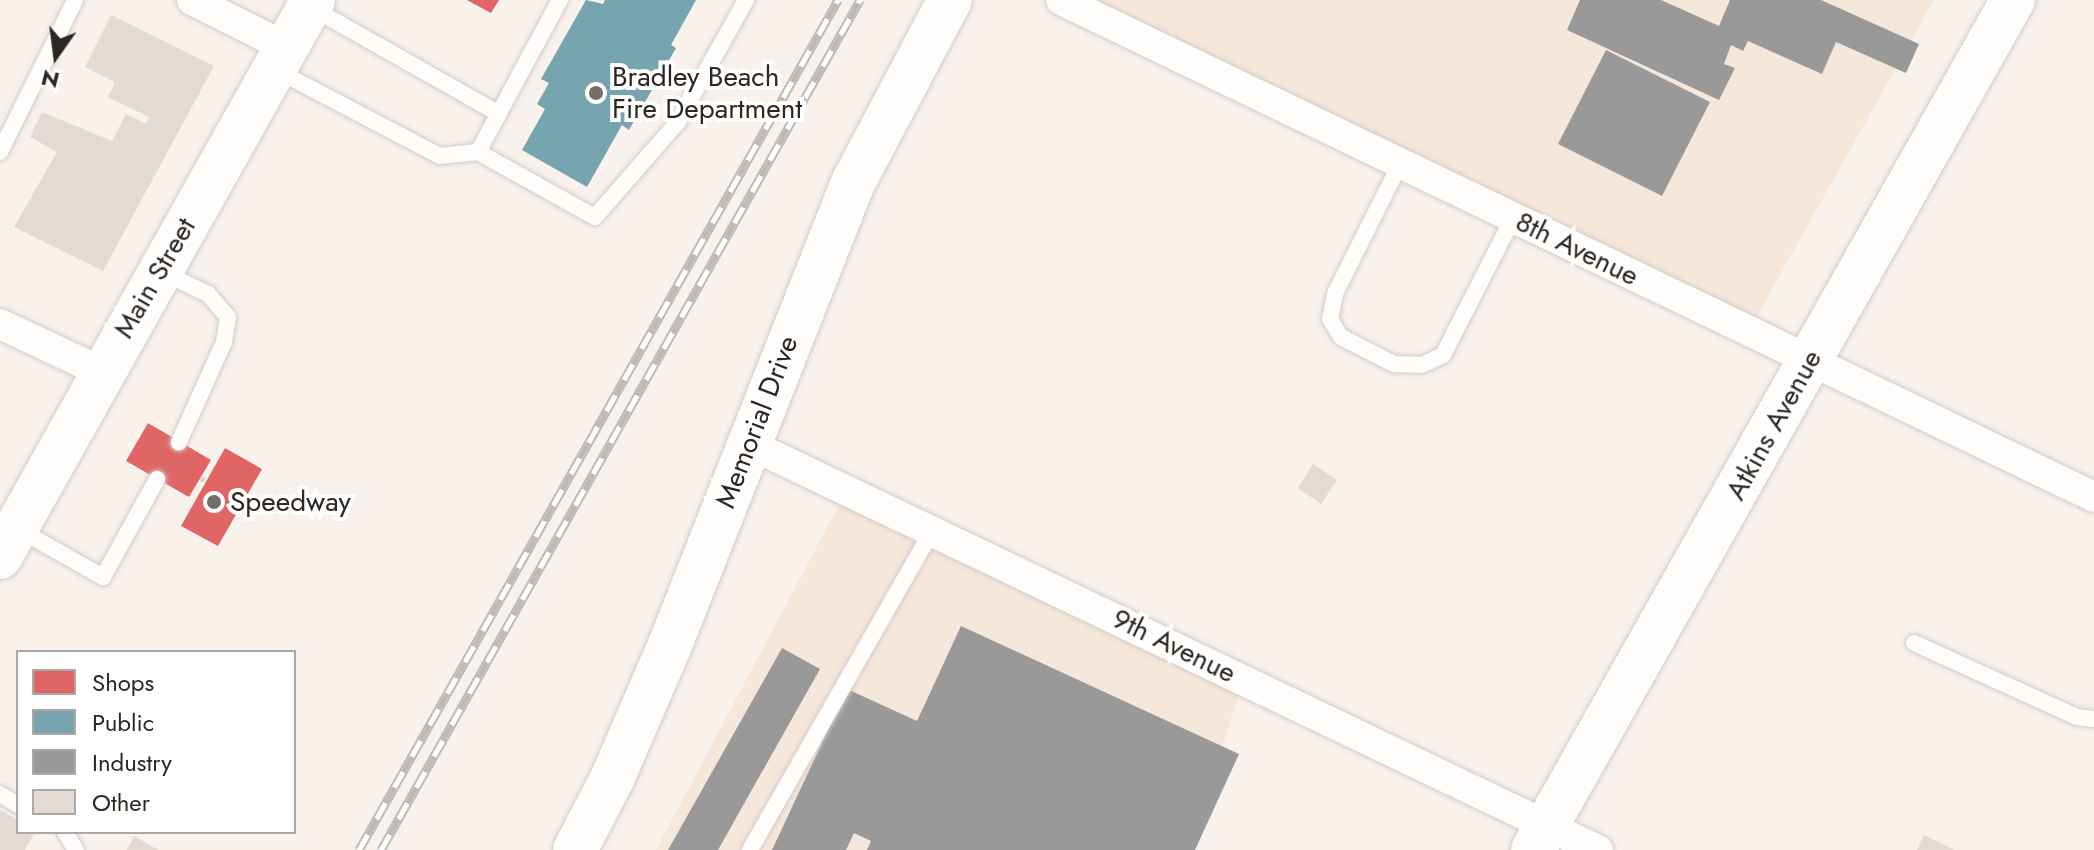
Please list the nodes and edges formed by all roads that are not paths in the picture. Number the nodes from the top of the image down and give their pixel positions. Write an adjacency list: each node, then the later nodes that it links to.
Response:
1 (75, 0): 11 (lane)
2 (192, 0): 9 (street)
3 (560, 0): 10 (lane)
4 (746, 0): 12 (lane)
5 (950, 0): 20 (street, Memorial Drive)
6 (1061, 0): 13 (street, 8th Avenue)
7 (2013, 0): 17 (street, Atkins Avenue)
8 (311, 3): 9 (street, Main Street); 10 (lane)
9 (280, 58): 12 (lane); 15 (street, Main Street)
10 (499, 114): 12 (lane)
11 (0, 152)
12 (478, 152)
13 (1400, 164): 14 (street, 8th Avenue); 14 (lane)
14 (1513, 218): 17 (street, 8th Avenue)
15 (160, 271): 18 (street, Main Street); 19 (lane)
16 (0, 324): 18 (street)
17 (1810, 361): 22 (street, 8th Avenue); 27 (street, Atkins Avenue)
18 (102, 372): 24 (street, Main Street)
19 (179, 442)
20 (749, 444): 23 (street, 9th Avenue); 28 (street, Memorial Drive)
21 (157, 479): 24 (lane)
22 (2094, 497)
23 (933, 529): 27 (street, 9th Avenue); 29 (lane)
24 (8, 543)
25 (1914, 643): 26 (lane)
26 (2094, 719)
27 (1540, 838): 30 (street, 9th Avenue)
28 (575, 850)
29 (750, 850)
30 (1598, 850)

